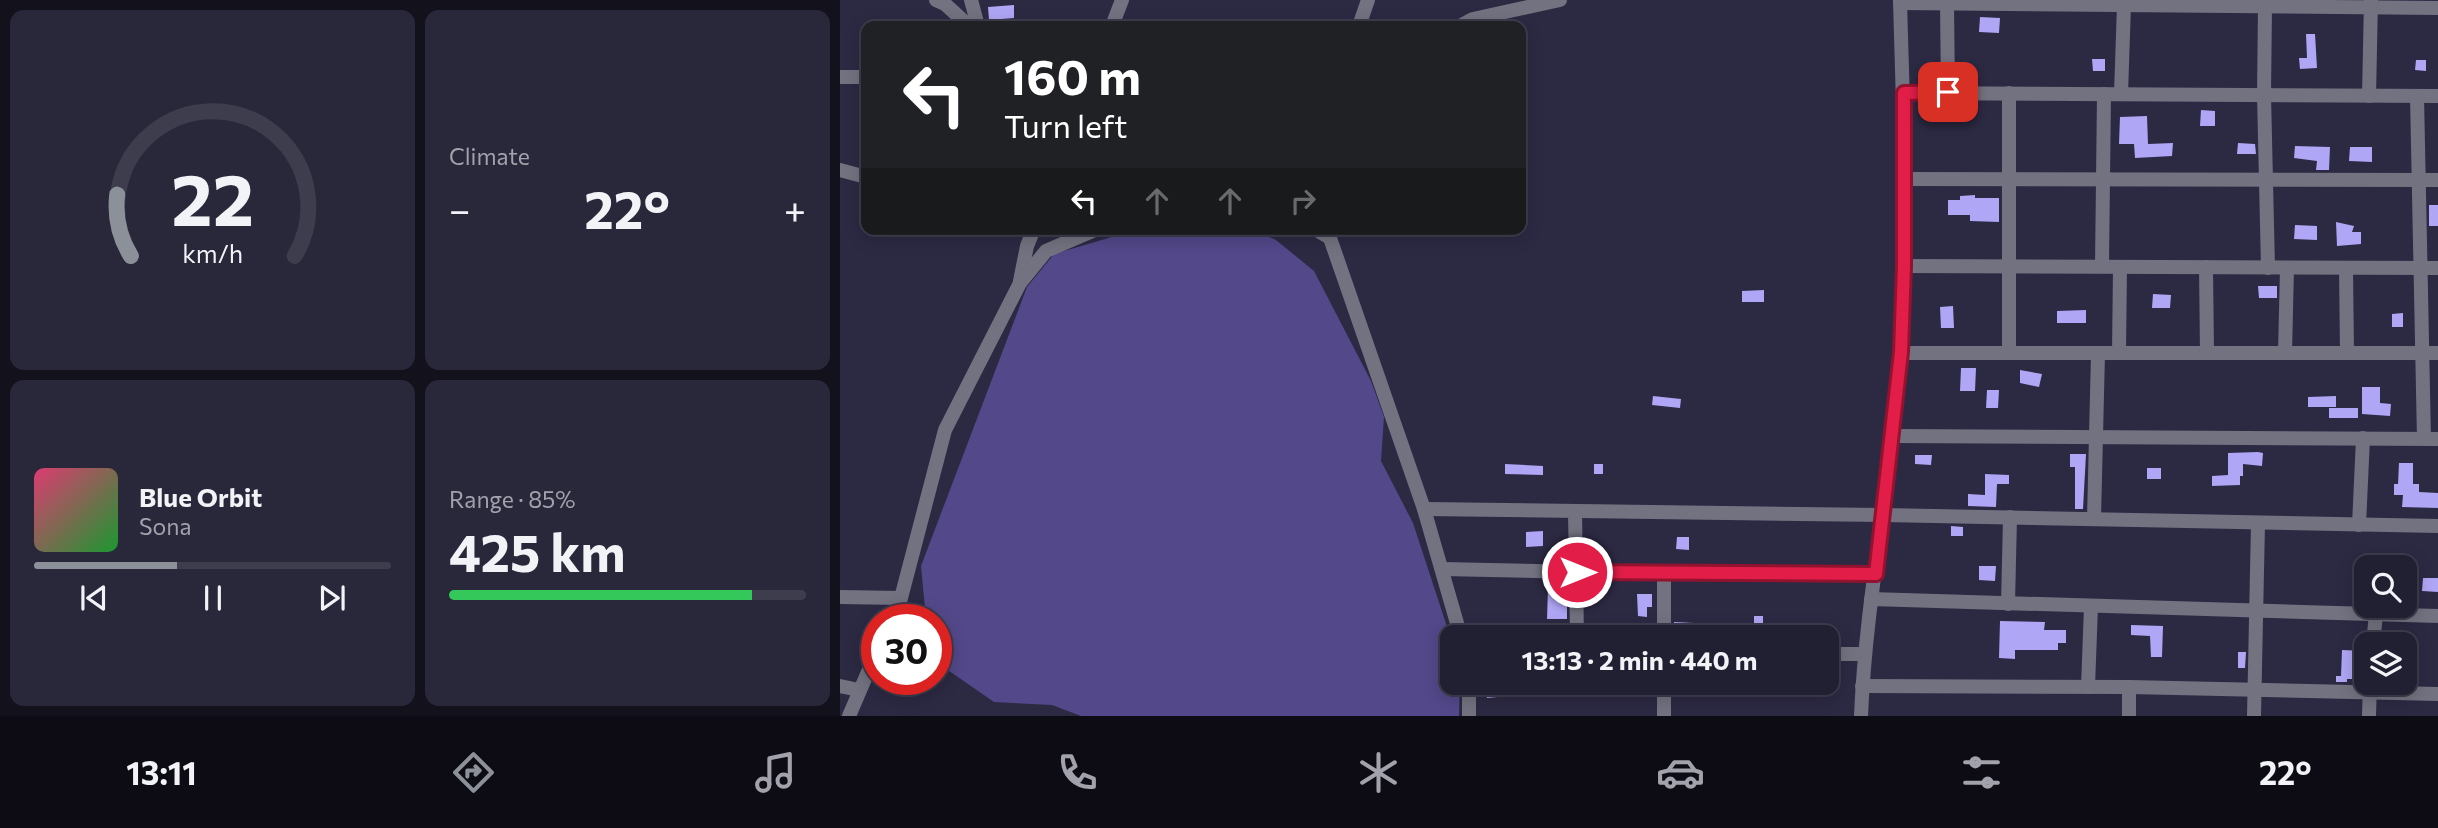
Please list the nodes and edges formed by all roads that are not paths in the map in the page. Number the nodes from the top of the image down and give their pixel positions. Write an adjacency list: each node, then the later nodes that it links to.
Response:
1 (936, 0): 14 (street)
2 (971, 0): 15 (street)
3 (1122, 0): 16 (street)
4 (1368, 0): 17 (street)
5 (1560, 0): 18 (street)
6 (1900, 1): 9 (street); 22 (street)
7 (2001, 2): 8 (street); 9 (street)
8 (2099, 2): 11 (street)
9 (1947, 3): 21 (street)
10 (2371, 4): 12 (street); 13 (street); 27 (street)
11 (2124, 5): 12 (street); 25 (street)
12 (2265, 6): 26 (street)
13 (2438, 8)
14 (964, 21)
15 (977, 21)
16 (1114, 21)
17 (1361, 21)
18 (1469, 21)
19 (840, 77): 20 (street)
20 (861, 77)
21 (1948, 92): 22 (street); 23 (street)
22 (1904, 93): 32 (street)
23 (2009, 93): 24 (street); 33 (street)
24 (2104, 94): 25 (street); 34 (street)
25 (2121, 94): 26 (street)
26 (2264, 95): 27 (street); 35 (street)
27 (2369, 96): 28 (street)
28 (2417, 96): 29 (street); 36 (street)
29 (2438, 96)
30 (840, 170): 31 (street)
31 (861, 176)
32 (1903, 179): 33 (street); 41 (street)
33 (2010, 179): 34 (street); 42 (street)
34 (2102, 179): 35 (street); 43 (street)
35 (2267, 180): 36 (street); 46 (street)
36 (2419, 180): 37 (street); 49 (street)
37 (2438, 180)
38 (1032, 235): 51 (street)
39 (1083, 235): 51 (street)
40 (1325, 235): 64 (street)
41 (1904, 266): 42 (street); 52 (street)
42 (2010, 266): 43 (street); 53 (street)
43 (2102, 267): 44 (street)
44 (2120, 267): 45 (street); 55 (street)
45 (2206, 267): 46 (street); 56 (street)
46 (2268, 268): 47 (street)
47 (2287, 268): 48 (street); 57 (street)
48 (2346, 268): 49 (street); 58 (street)
49 (2422, 268): 50 (street); 59 (street)
50 (2438, 268)
51 (1020, 283): 77 (street)
52 (1901, 352): 53 (street); 60 (street)
53 (2008, 353): 54 (street)
54 (2098, 353): 55 (street); 61 (street)
55 (2119, 353): 56 (street)
56 (2207, 353): 57 (street)
57 (2285, 353): 58 (street)
58 (2347, 353): 59 (street)
59 (2431, 353): 63 (street)
60 (1892, 436): 61 (street); 66 (street)
61 (2096, 437): 62 (street); 68 (street)
62 (2363, 438): 63 (street); 70 (street)
63 (2431, 439)
64 (1424, 509): 65 (street); 72 (street)
65 (1575, 512): 66 (street); 73 (street)
66 (1883, 515): 67 (street); 75 (street)
67 (2010, 517): 68 (street); 80 (street)
68 (2094, 519): 69 (street)
69 (2258, 523): 70 (street); 82 (street)
70 (2359, 525): 71 (street)
71 (2438, 526)
72 (1442, 569): 73 (street); 86 (street)
73 (1577, 572): 74 (street); 87 (street)
74 (1664, 572): 75 (street); 88 (street)
75 (1876, 574): 78 (street)
76 (840, 597): 77 (street)
77 (901, 598): 79 (street)
78 (1871, 600): 80 (street); 90 (street)
79 (898, 604)
80 (2008, 604): 81 (street)
81 (2091, 606): 82 (street); 94 (street)
82 (2255, 611): 83 (street); 98 (street)
83 (2354, 613)
84 (2417, 615): 85 (street)
85 (2438, 616)
86 (1458, 625)
87 (1577, 625)
88 (1664, 625)
89 (1839, 654): 90 (street)
90 (1863, 654): 93 (street)
91 (840, 686): 97 (street)
92 (861, 686): 97 (street)
93 (1862, 686): 94 (street); 107 (street)
94 (2088, 687): 95 (street)
95 (2129, 687): 98 (street); 108 (street)
96 (2354, 688): 98 (street)
97 (859, 690): 104 (street)
98 (2254, 690): 109 (street)
99 (2417, 692): 100 (street)
100 (2438, 694)
101 (1469, 695): 105 (street)
102 (1664, 695): 106 (street)
103 (2370, 695): 110 (street)
104 (849, 716)
105 (1469, 716)
106 (1664, 716)
107 (1861, 716)
108 (2129, 716)
109 (2254, 716)
110 (2369, 716)

